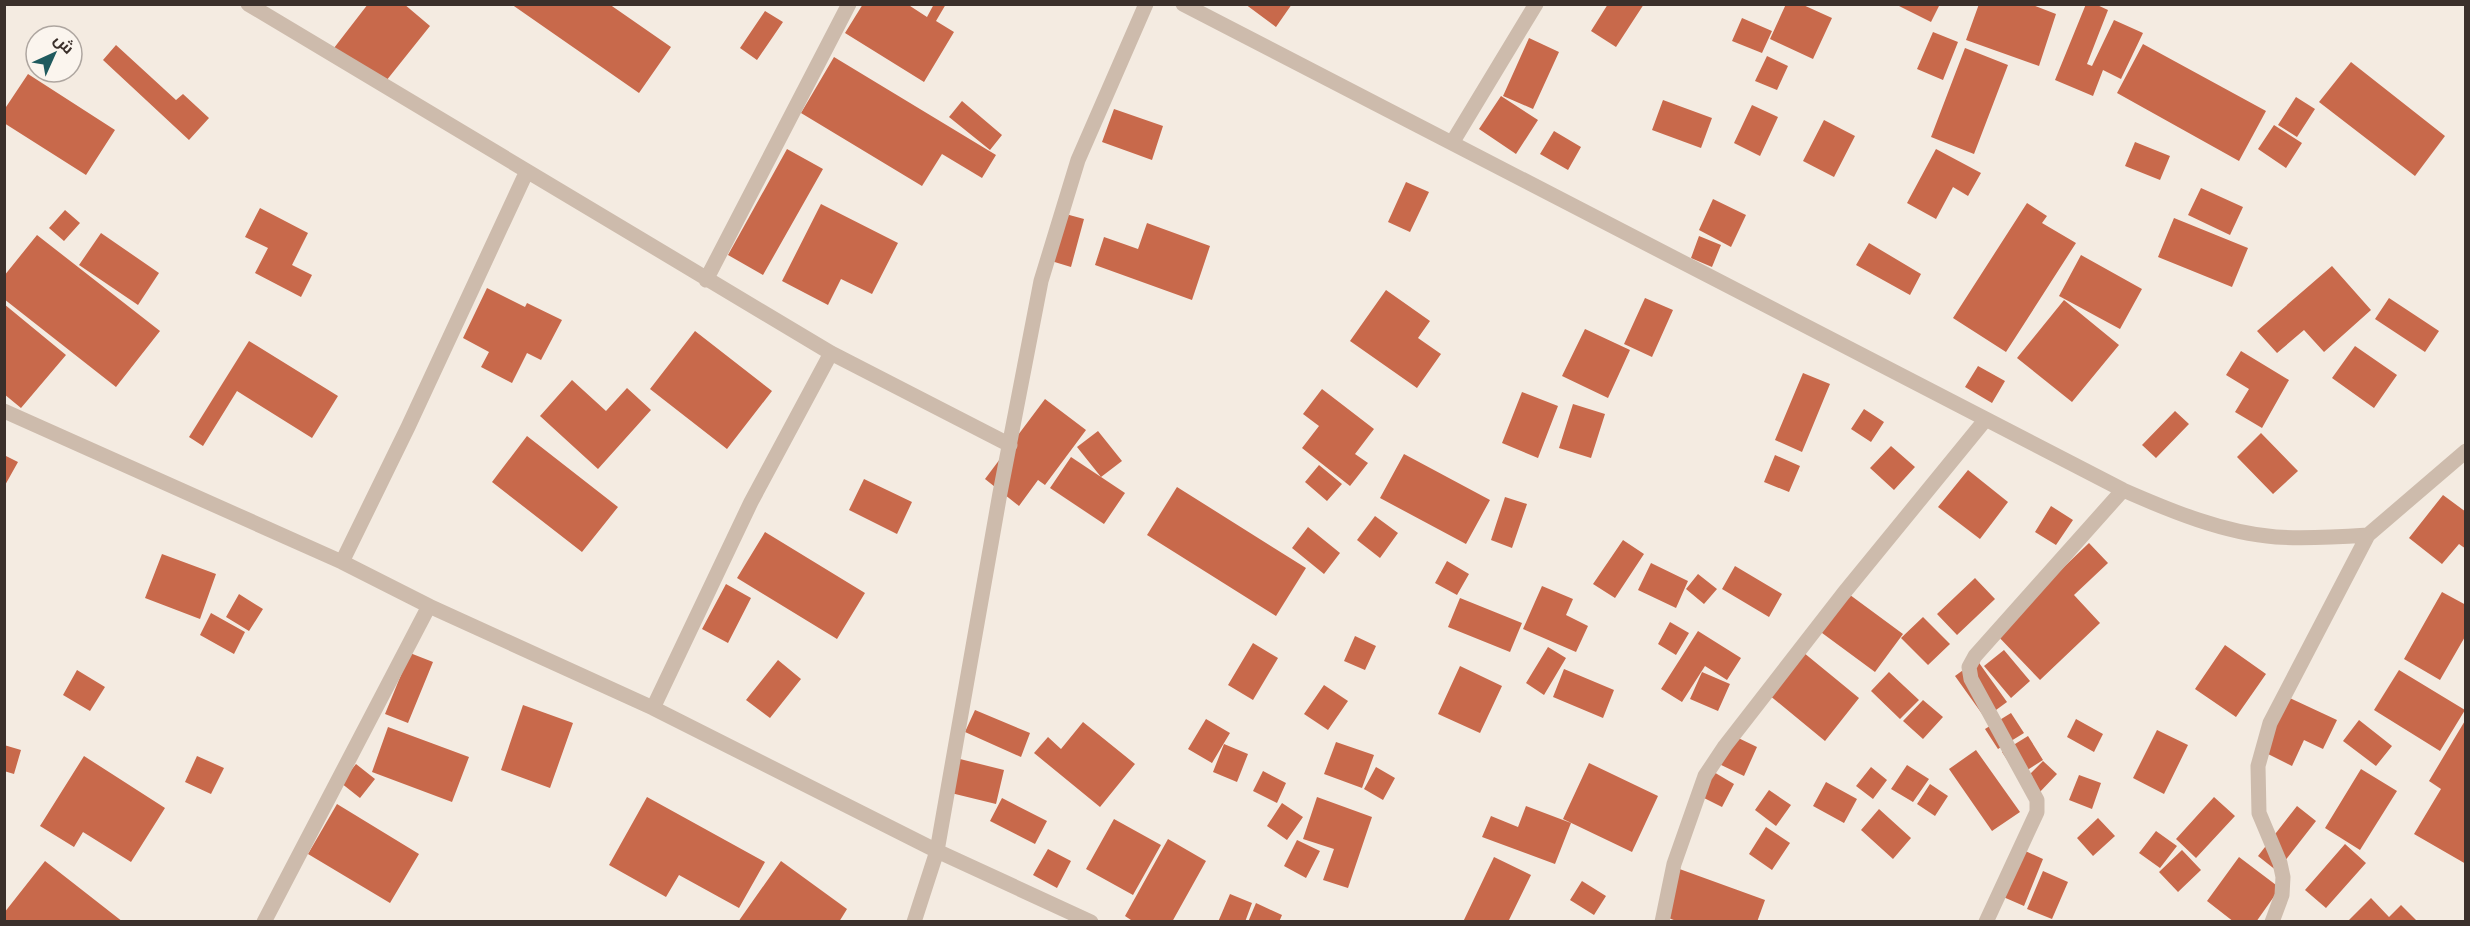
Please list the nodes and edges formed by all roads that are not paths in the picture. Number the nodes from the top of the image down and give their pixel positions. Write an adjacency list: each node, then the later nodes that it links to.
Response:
1 (248, 4): 8 (street)
2 (849, 4): 9 (street)
3 (1146, 4): 13 (street)
4 (1183, 4): 6 (street)
5 (1536, 4): 7 (street)
6 (1206, 10): 7 (street)
7 (1452, 143): 12 (street)
8 (527, 171): 9 (street); 17 (street)
9 (706, 280): 10 (street)
10 (831, 353): 13 (street); 19 (street)
11 (4, 411): 17 (street)
12 (1986, 420): 15 (street); 24 (street)
13 (1010, 445): 20 (street)
14 (2466, 452): 16 (street)
15 (2123, 490): 16 (street); 25 (street)
16 (2368, 535): 26 (street)
17 (342, 562): 18 (street)
18 (429, 606): 19 (street); 21 (street)
19 (653, 708): 20 (street)
20 (937, 851): 22 (street); 23 (street)
21 (264, 921)
22 (914, 921)
23 (1091, 921)
24 (1662, 921)
25 (1986, 921)
26 (2272, 921)

